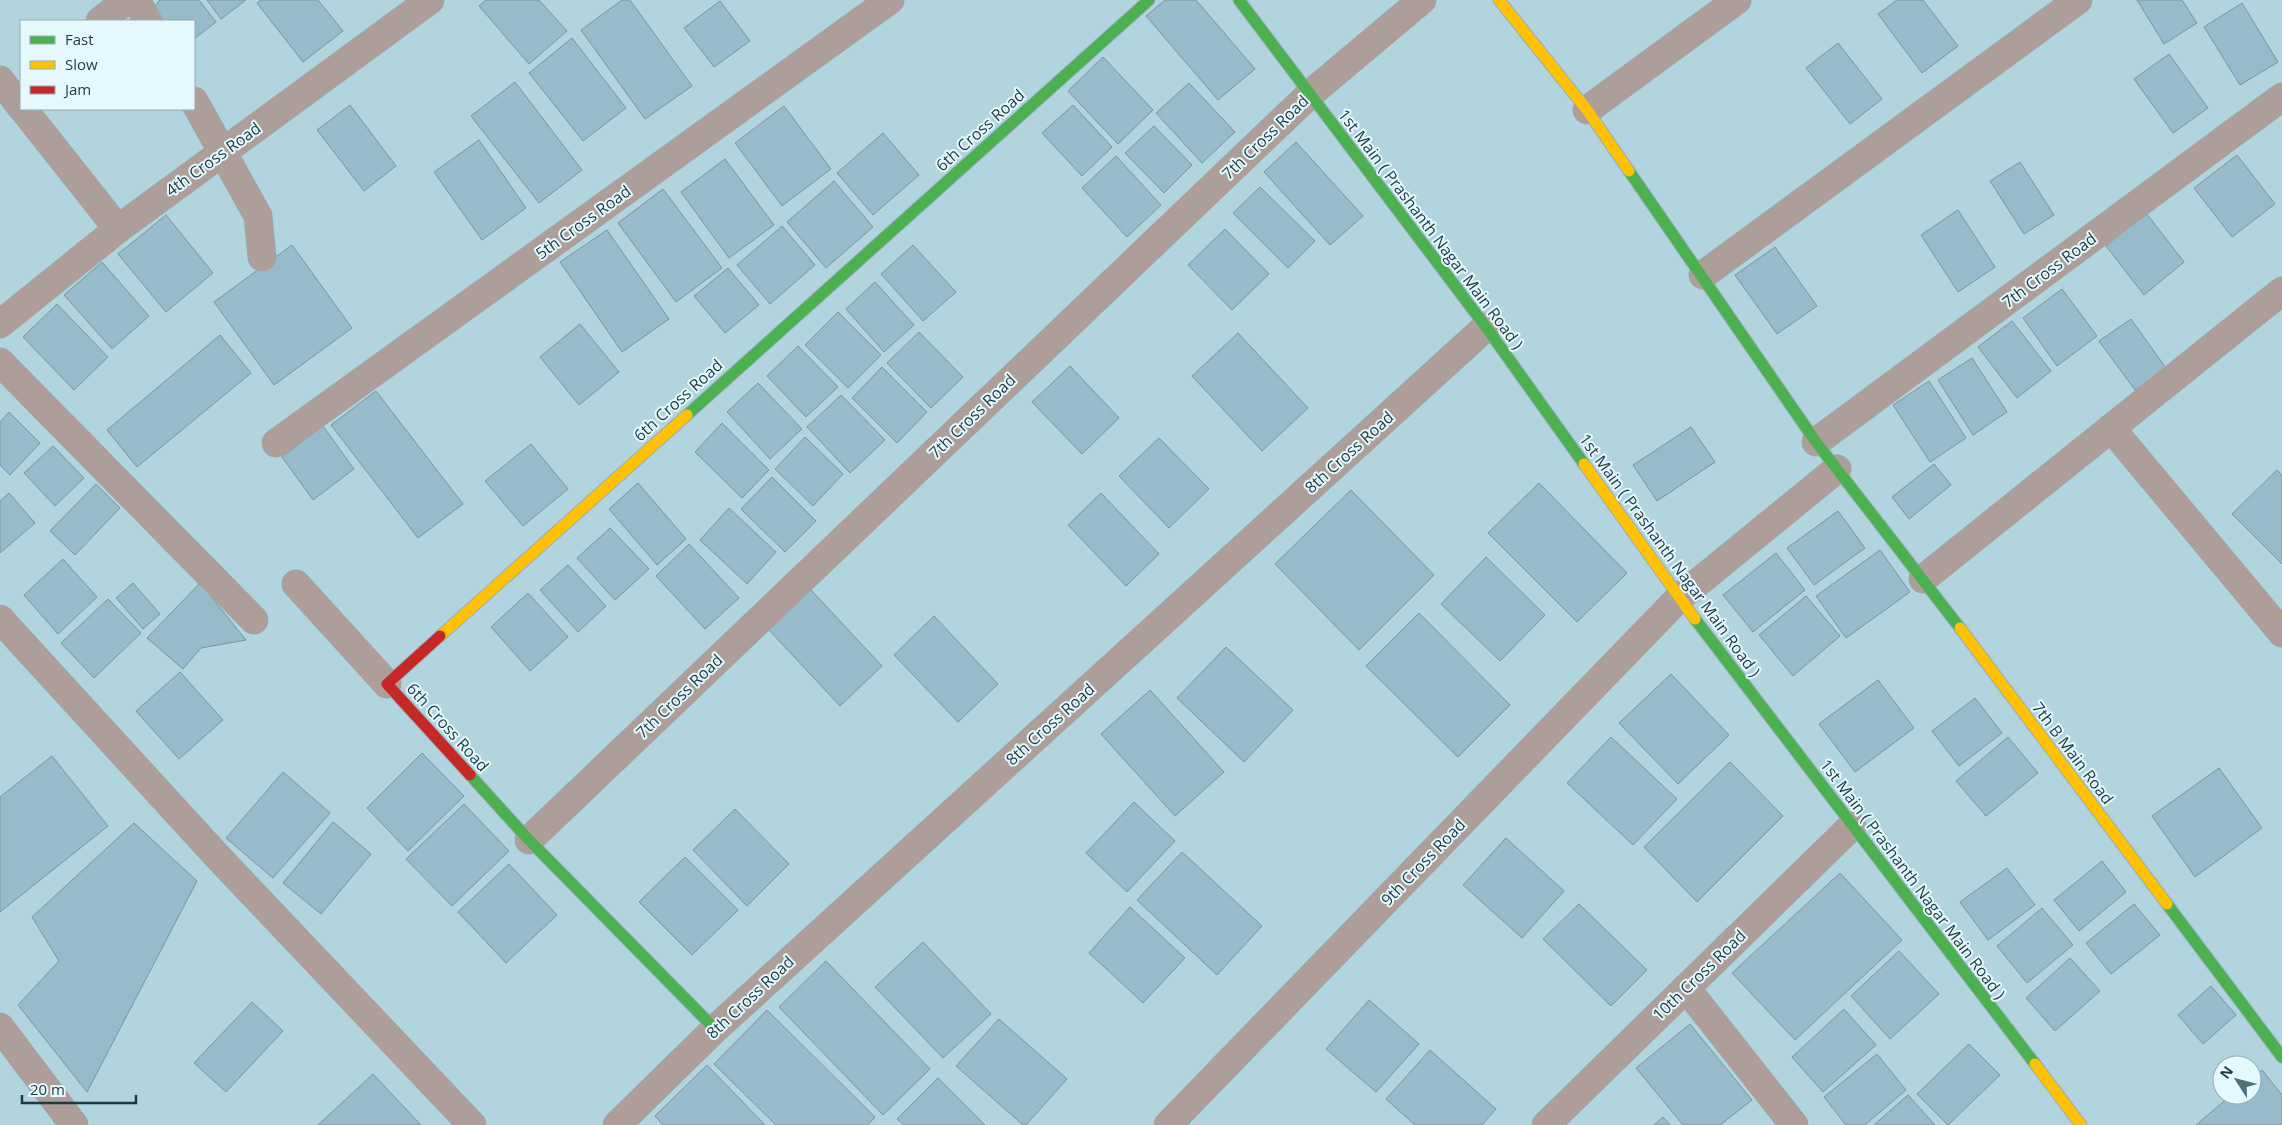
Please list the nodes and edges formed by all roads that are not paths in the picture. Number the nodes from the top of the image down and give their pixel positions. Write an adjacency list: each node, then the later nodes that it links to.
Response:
1 (127, 0): 11 (street)
2 (136, 0): 12 (street)
3 (430, 0): 18 (street, 4th Cross Road)
4 (890, 0): 28 (street, 5th Cross Road)
5 (1149, 0): 36 (street, 6th Cross Road)
6 (1240, 0): 13 (street, 1st Main ( Prashanth Nagar Main Road ))
7 (1422, 0): 13 (street, 7th Cross Road)
8 (1499, 0): 17 (street, 7th B Main Road)
9 (1737, 0): 17 (street)
10 (2078, 0): 21 (street)
11 (101, 20)
12 (147, 20)
13 (1310, 94): 24 (street, 1st Main ( Prashanth Nagar Main Road )); 38 (street, 7th Cross Road)
14 (2282, 97): 27 (street, 7th Cross Road)
15 (195, 103): 18 (street)
16 (27, 110): 19 (street)
17 (1587, 110): 21 (street, 7th B Main Road)
18 (223, 152): 19 (street, 4th Cross Road); 20 (street)
19 (118, 229): 23 (street, 4th Cross Road)
20 (262, 257)
21 (1703, 275): 27 (street, 7th B Main Road)
22 (2282, 291): 26 (street)
23 (0, 324)
24 (1486, 327): 32 (street, 1st Main ( Prashanth Nagar Main Road )); 41 (street, 8th Cross Road)
25 (0, 362): 34 (street)
26 (2110, 428): 30 (street); 35 (street)
27 (1816, 442): 29 (street, 7th B Main Road)
28 (276, 444)
29 (1837, 469): 30 (street, 7th B Main Road); 32 (street, 9th Cross Road)
30 (1923, 580): 42 (street, 7th B Main Road)
31 (296, 584): 36 (street)
32 (1679, 598): 37 (street, 1st Main ( Prashanth Nagar Main Road )); 46 (street, 9th Cross Road)
33 (0, 619): 44 (street)
34 (254, 620)
35 (2281, 628)
36 (387, 684): 38 (street, 6th Cross Road)
37 (1852, 826): 39 (street, 10th Cross Road); 49 (street, 1st Main ( Prashanth Nagar Main Road ))
38 (529, 840): 41 (street, 6th Cross Road)
39 (1686, 988): 47 (street, 10th Cross Road); 48 (street)
40 (0, 1027): 43 (street)
41 (715, 1029): 45 (street, 8th Cross Road)
42 (2282, 1057)
43 (74, 1125)
44 (472, 1125)
45 (617, 1125)
46 (1168, 1125)
47 (1546, 1125)
48 (1794, 1125)
49 (2081, 1125)

